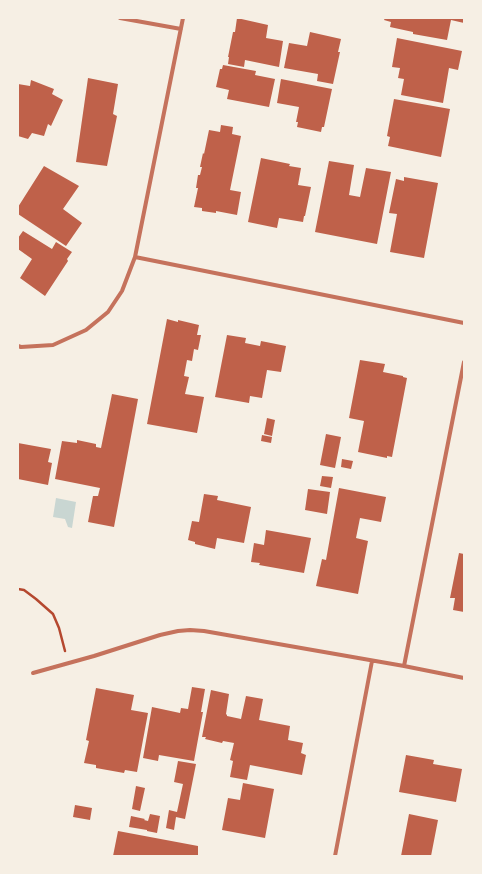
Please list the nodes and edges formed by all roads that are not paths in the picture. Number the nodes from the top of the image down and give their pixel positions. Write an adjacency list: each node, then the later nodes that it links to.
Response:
1 (120, 18): 3 (street)
2 (183, 18): 3 (street)
3 (181, 29): 4 (street)
4 (135, 257): 5 (street); 6 (street)
5 (464, 323)
6 (18, 346)
7 (464, 362): 9 (street)
8 (372, 661): 9 (street); 10 (street); 12 (street)
9 (404, 666): 11 (street)
10 (33, 673)
11 (464, 678)
12 (335, 856)

